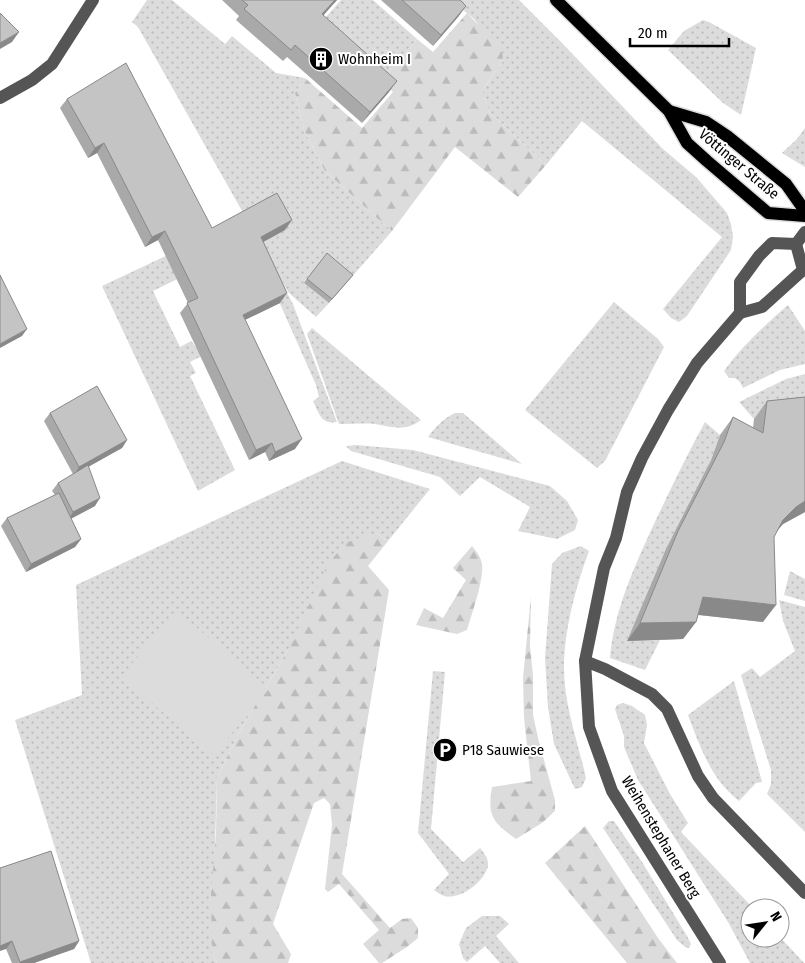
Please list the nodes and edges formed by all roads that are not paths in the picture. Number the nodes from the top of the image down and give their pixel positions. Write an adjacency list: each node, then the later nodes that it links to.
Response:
1 (93, 0): 3 (street)
2 (556, 0): 4 (main road, Vöttinger Straße)
3 (0, 98)
4 (669, 110): 5 (main road, Vöttinger Straße); 6 (main road, Vöttinger Straße)
5 (805, 211)
6 (805, 216)
7 (805, 232): 8 (street)
8 (796, 244): 9 (street); 9 (street)
9 (740, 312): 10 (street, Weihenstephaner Berg)
10 (585, 661): 11 (street); 12 (street, Weihenstephaner Berg)
11 (805, 893)
12 (720, 963)

